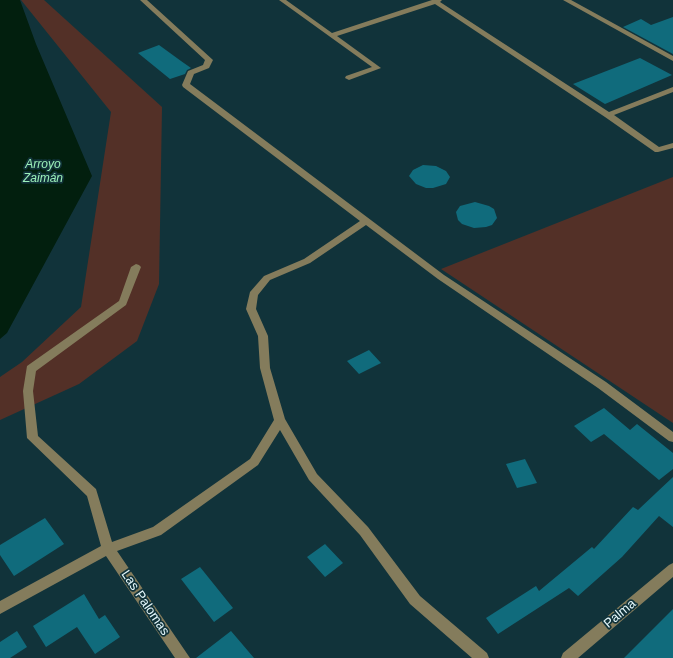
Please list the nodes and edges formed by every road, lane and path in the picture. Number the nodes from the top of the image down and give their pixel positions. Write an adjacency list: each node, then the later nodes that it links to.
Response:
1 (143, 0): 11 (street)
2 (282, 0): 5 (street)
3 (566, 0): 6 (street)
4 (437, 1): 5 (street); 9 (street)
5 (333, 35): 7 (street)
6 (673, 59)
7 (349, 78)
8 (673, 89): 9 (street)
9 (608, 115): 10 (street)
10 (673, 145)
11 (366, 221): 13 (street); 14 (street)
12 (136, 267): 15 (street, Las Palomas)
13 (280, 420): 15 (street); 19 (street)
14 (672, 435)
15 (108, 549): 17 (street); 18 (street, Las Palomas)
16 (673, 569): 20 (street, Palma)
17 (0, 608)
18 (182, 658)
19 (482, 658)
20 (568, 658)

